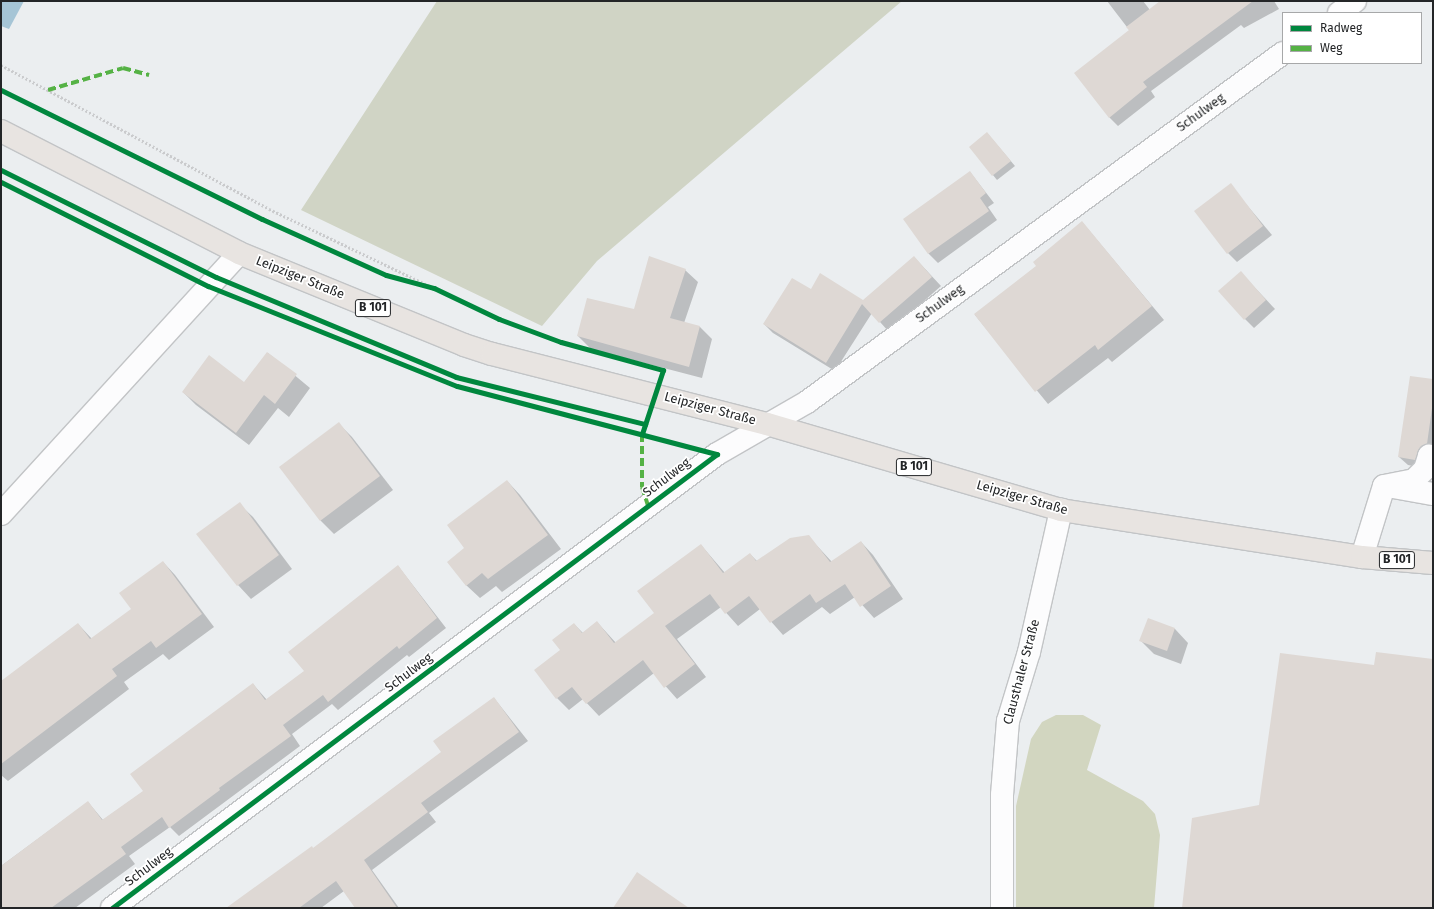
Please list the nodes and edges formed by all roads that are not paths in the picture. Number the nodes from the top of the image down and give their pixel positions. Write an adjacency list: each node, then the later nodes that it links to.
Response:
1 (1355, 1): 2 (street)
2 (1340, 12)
3 (1282, 54): 6 (street, Schulweg)
4 (1, 131): 5 (main road, Leipziger Straße / B 101)
5 (239, 253): 6 (main road, Leipziger Straße / B 101); 11 (street)
6 (767, 424): 10 (main road, Leipziger Straße / B 101); 14 (street, Schulweg)
7 (1432, 450): 8 (street)
8 (1384, 486): 9 (street); 12 (street)
9 (1433, 494)
10 (1061, 510): 12 (main road, Leipziger Straße / B 101); 15 (street, Clausthaler Straße)
11 (1, 514)
12 (1362, 557): 13 (main road, Leipziger Straße / B 101)
13 (1433, 563)
14 (112, 908)
15 (1002, 908)

